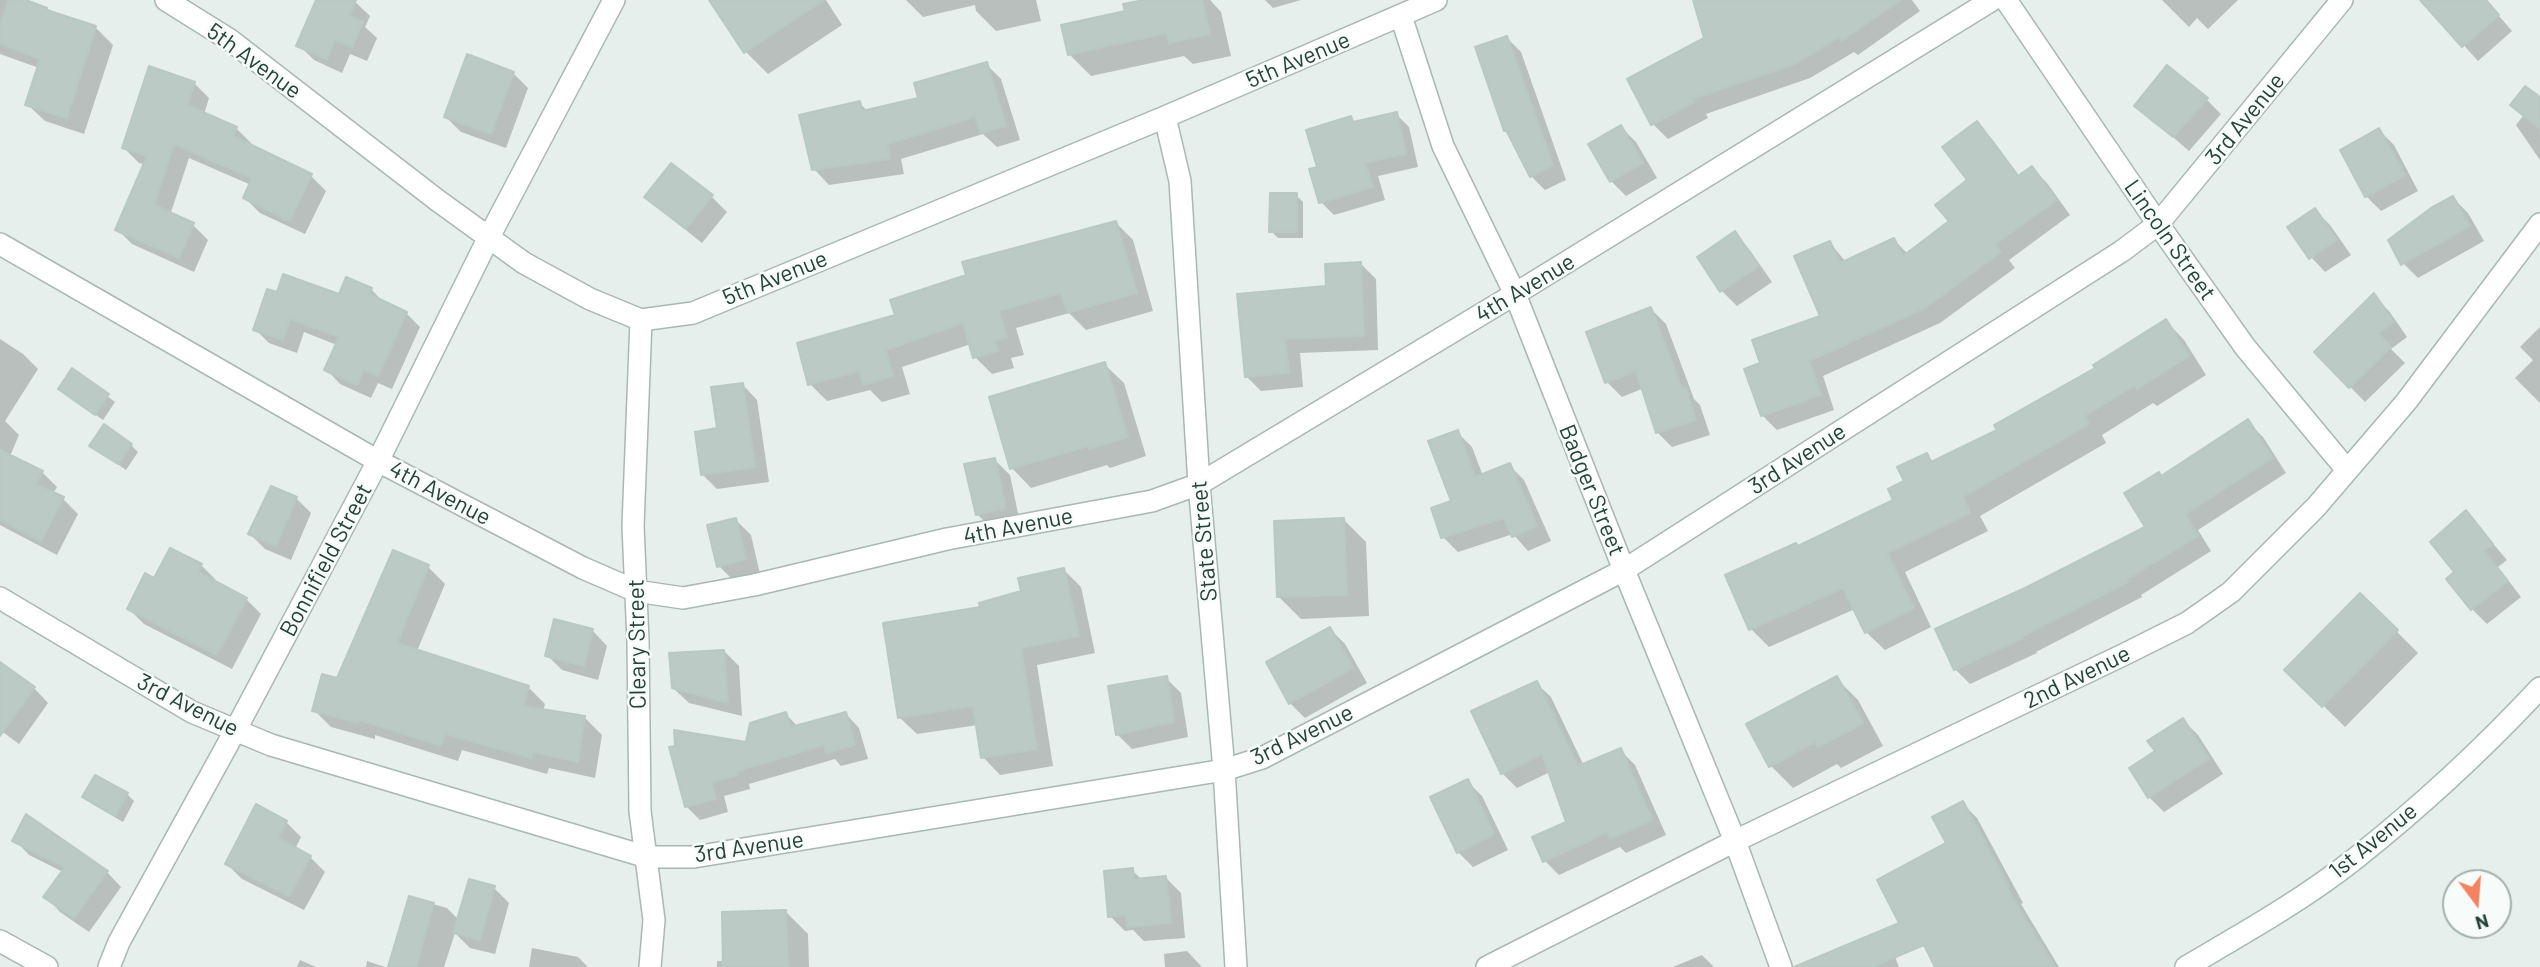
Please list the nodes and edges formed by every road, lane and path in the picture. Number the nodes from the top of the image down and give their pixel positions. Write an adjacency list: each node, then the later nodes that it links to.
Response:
1 (166, 0): 11 (street, 5th Avenue)
2 (614, 0): 11 (street, Bonnifield Street)
3 (1436, 0): 7 (street, 5th Avenue)
4 (1992, 0): 13 (street, 4th Avenue)
5 (2006, 0): 9 (street, Lincoln Street)
6 (2342, 0): 9 (street, 3rd Avenue)
7 (1401, 16): 8 (street, 5th Avenue); 13 (street, Badger Street)
8 (1165, 117): 14 (street, 5th Avenue); 17 (street, State Street)
9 (2158, 224): 16 (street, Lincoln Street); 18 (street, 3rd Avenue)
10 (2540, 224): 16 (street, 2nd Avenue)
11 (489, 237): 14 (street, 5th Avenue); 15 (street, Bonnifield Street)
12 (0, 244): 15 (street, 4th Avenue)
13 (1515, 294): 17 (street, 4th Avenue); 18 (street, Badger Street)
14 (641, 320): 19 (street, Cleary Street)
15 (378, 461): 19 (street, 4th Avenue); 22 (street, Bonnifield Street)
16 (2347, 470): 24 (street, 2nd Avenue)
17 (1199, 485): 19 (street, 4th Avenue); 23 (street, State Street)
18 (1624, 570): 23 (street, 3rd Avenue); 24 (street, Badger Street)
19 (636, 591): 25 (street, Cleary Street)
20 (0, 598): 22 (street, 3rd Avenue)
21 (2540, 688): 33 (street, 1st Avenue)
22 (236, 731): 25 (street, 3rd Avenue); 28 (street, Bonnifield Street)
23 (1224, 770): 25 (street, 3rd Avenue); 30 (street, State Street)
24 (1735, 841): 31 (street, 2nd Avenue); 32 (street, Badger Street)
25 (646, 857): 29 (street, Cleary Street)
26 (0, 941): 27 (street)
27 (47, 967)
28 (109, 967)
29 (649, 967)
30 (1237, 967)
31 (1487, 967)
32 (1781, 967)
33 (2186, 967)

